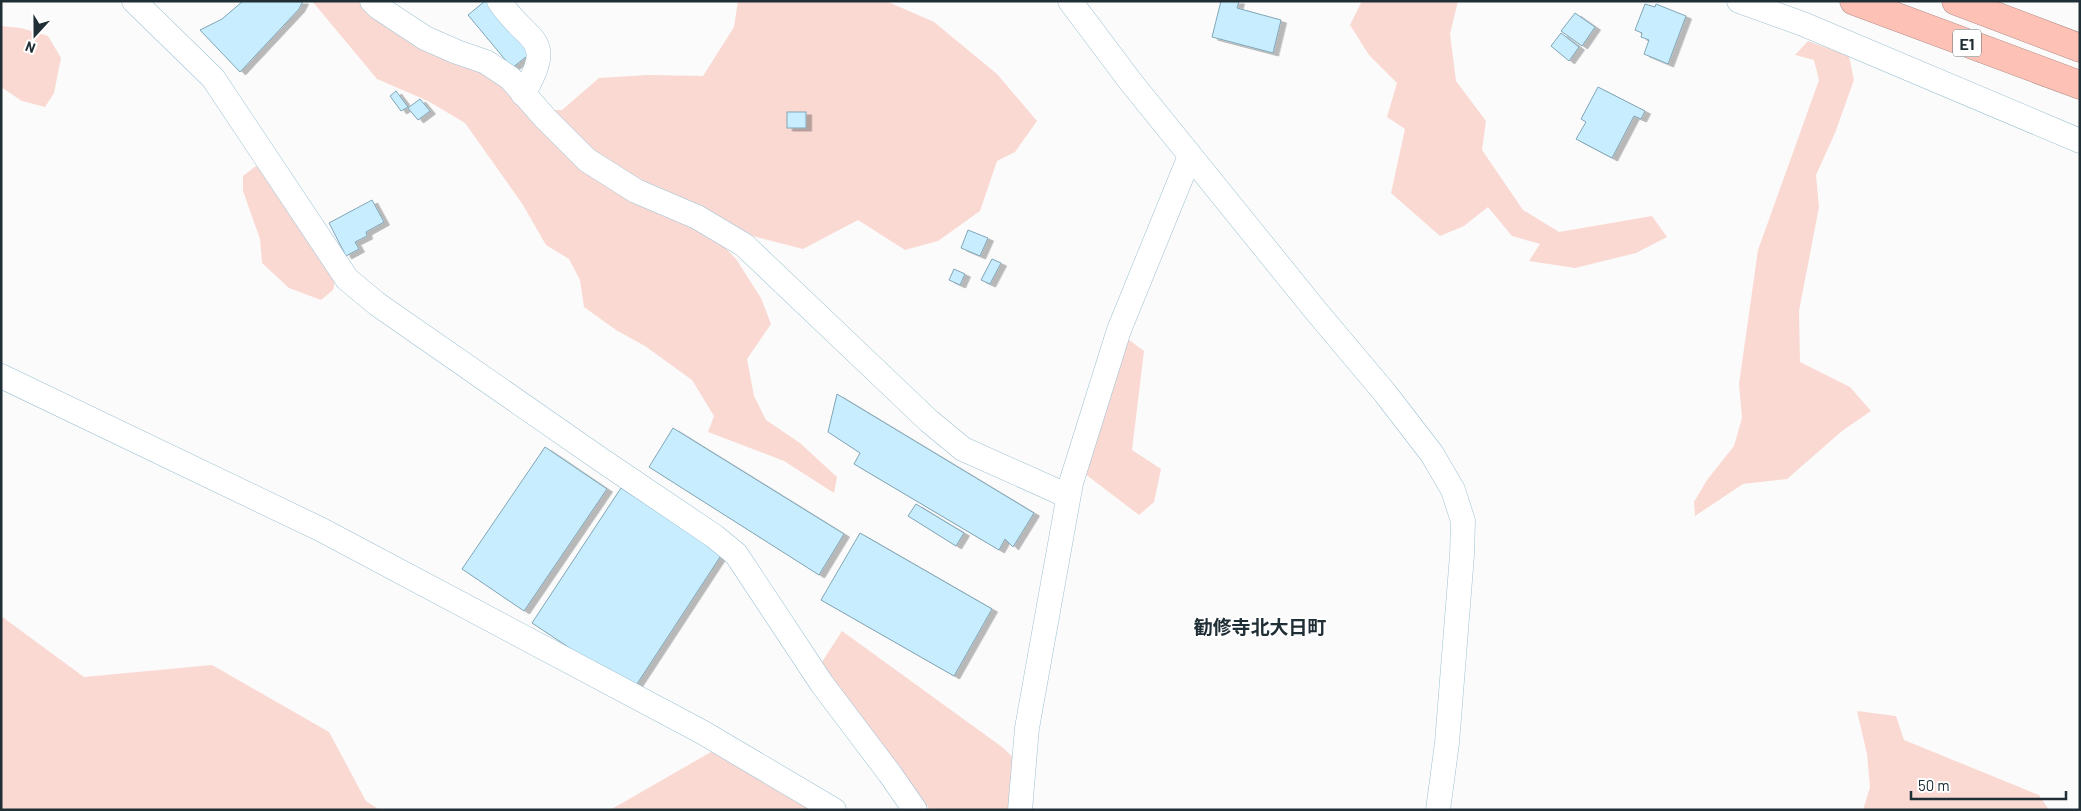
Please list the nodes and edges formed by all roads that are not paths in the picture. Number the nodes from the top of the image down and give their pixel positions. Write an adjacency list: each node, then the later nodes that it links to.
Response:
1 (134, 1): 16 (street)
2 (372, 1): 10 (street)
3 (499, 1): 10 (street)
4 (1070, 1): 12 (street)
5 (1739, 1): 11 (street)
6 (1854, 1): 9 (highway, E1)
7 (1956, 1): 8 (highway, E1)
8 (2080, 48)
9 (2080, 85)
10 (524, 94): 14 (street)
11 (2080, 141)
12 (1190, 156): 14 (street); 18 (street)
13 (1, 376): 15 (street)
14 (1068, 496): 17 (street)
15 (834, 810)
16 (915, 810)
17 (1020, 810)
18 (1438, 810)

